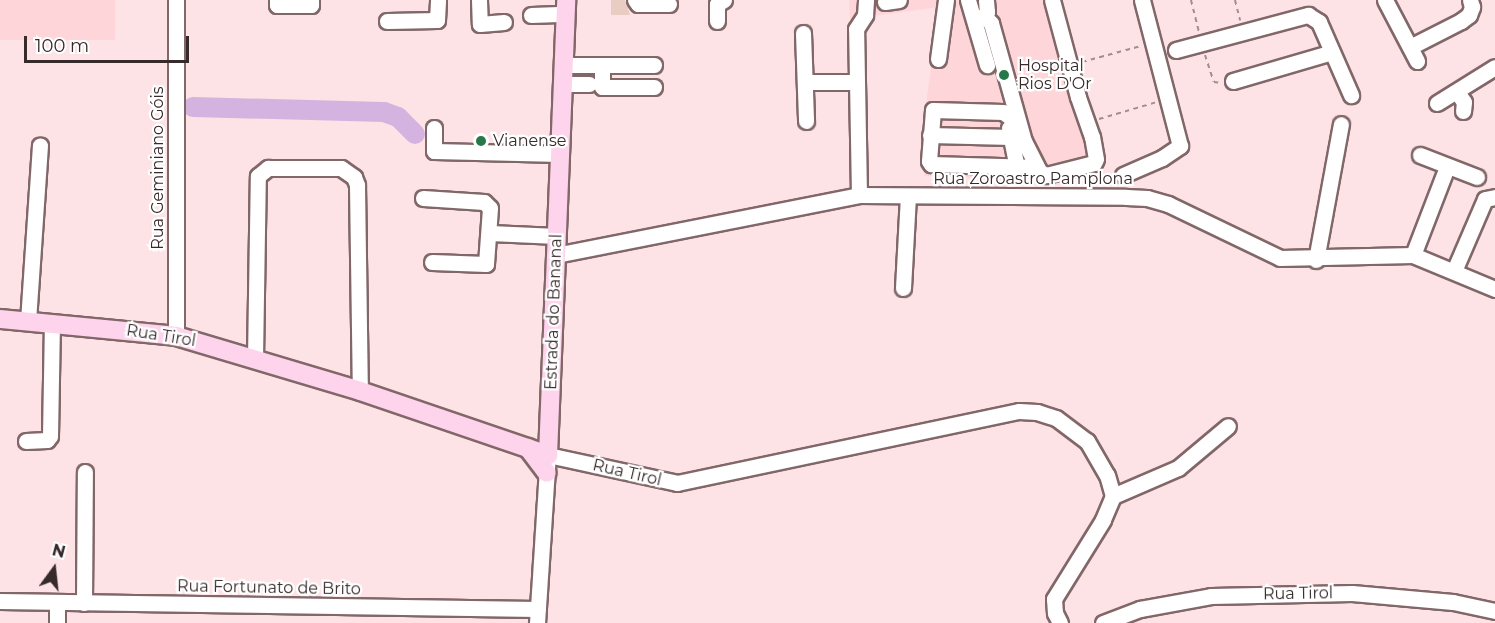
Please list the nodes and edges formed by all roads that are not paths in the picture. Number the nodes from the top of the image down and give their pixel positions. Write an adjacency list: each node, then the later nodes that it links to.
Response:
1 (176, 0): 75 (street, Rua Geminiano Góis)
2 (277, 0): 3 (street)
3 (311, 0)
4 (438, 0): 21 (street)
5 (478, 0): 23 (street)
6 (635, 0): 16 (street)
7 (724, 0): 22 (street)
8 (866, 0): 37 (street)
9 (946, 0): 28 (street)
10 (968, 0): 20 (street)
11 (986, 0): 20 (street)
12 (1053, 0): 54 (street)
13 (1142, 0): 57 (street)
14 (1385, 0): 25 (street)
15 (1470, 0): 25 (street)
16 (669, 4)
17 (566, 7): 19 (street); 30 (main road, Estrada do Bananal)
18 (1298, 8): 26 (street); 27 (street)
19 (531, 15)
20 (979, 18): 31 (street); 54 (street)
21 (387, 21)
22 (717, 21)
23 (504, 22)
24 (803, 33): 36 (street)
25 (1410, 47): 29 (street)
26 (1176, 50)
27 (1332, 52): 35 (street); 42 (street)
28 (938, 59)
29 (1417, 61)
30 (564, 65): 32 (street); 38 (main road, Estrada do Bananal)
31 (987, 65)
32 (602, 66): 33 (street); 40 (street)
33 (654, 66)
34 (1495, 67): 41 (street)
35 (1233, 81)
36 (805, 82): 37 (street); 46 (street)
37 (856, 82): 59 (street)
38 (563, 84): 39 (street); 52 (main road, Estrada do Bananal)
39 (589, 84)
40 (654, 87)
41 (1457, 92): 43 (street); 44 (street)
42 (1351, 94)
43 (1437, 103)
44 (1463, 111)
45 (1006, 113): 49 (street); 50 (street); 54 (street)
46 (806, 121)
47 (1341, 124): 67 (street)
48 (434, 128): 52 (street)
49 (930, 135): 50 (street); 56 (street)
50 (1011, 137): 56 (street)
51 (39, 145): 73 (street)
52 (560, 154): 64 (main road, Estrada do Bananal)
53 (1420, 155): 55 (street)
54 (1033, 161): 56 (street)
55 (1447, 166): 58 (street); 66 (street)
56 (1017, 168)
57 (1124, 175)
58 (1477, 177)
59 (859, 195): 60 (street, Rua Zoroastro Pamplona); 65 (street, Rua Zoroastro Pamplona)
60 (908, 196): 67 (street, Rua Zoroastro Pamplona); 70 (street)
61 (1495, 197): 69 (street)
62 (423, 198): 63 (street)
63 (490, 233): 64 (street); 68 (street)
64 (557, 236): 65 (main road, Estrada do Bananal)
65 (556, 255): 78 (main road, Estrada do Bananal)
66 (1413, 255): 67 (street, Rua Zoroastro Pamplona); 69 (street, Rua Zoroastro Pamplona)
67 (1316, 260)
68 (432, 262)
69 (1454, 271): 71 (street, Rua Zoroastro Pamplona)
70 (903, 288)
71 (1495, 289)
72 (0, 319): 73 (main road, Rua Tirol)
73 (28, 321): 74 (main road, Rua Tirol)
74 (52, 323): 75 (main road, Rua Tirol); 80 (street)
75 (176, 336): 76 (main road, Rua Tirol)
76 (255, 358): 77 (main road, Rua Tirol); 77 (street)
77 (360, 391): 81 (main road, Rua Tirol)
78 (550, 408): 81 (main road); 82 (main road, Estrada do Bananal)
79 (1228, 426): 84 (street)
80 (26, 441)
81 (508, 441): 82 (main road, Rua Tirol)
82 (548, 464): 84 (street, Rua Tirol); 89 (street, Estrada do Bananal)
83 (84, 472): 87 (street)
84 (1113, 496): 91 (street)
85 (0, 600): 86 (street, Rua Fortunato de Brito)
86 (57, 602): 87 (street, Rua Fortunato de Brito); 90 (street)
87 (84, 603): 89 (street, Rua Fortunato de Brito)
88 (1495, 611): 92 (street, Rua Tirol)
89 (537, 616)
90 (57, 623)
91 (1060, 623)
92 (1103, 623)

